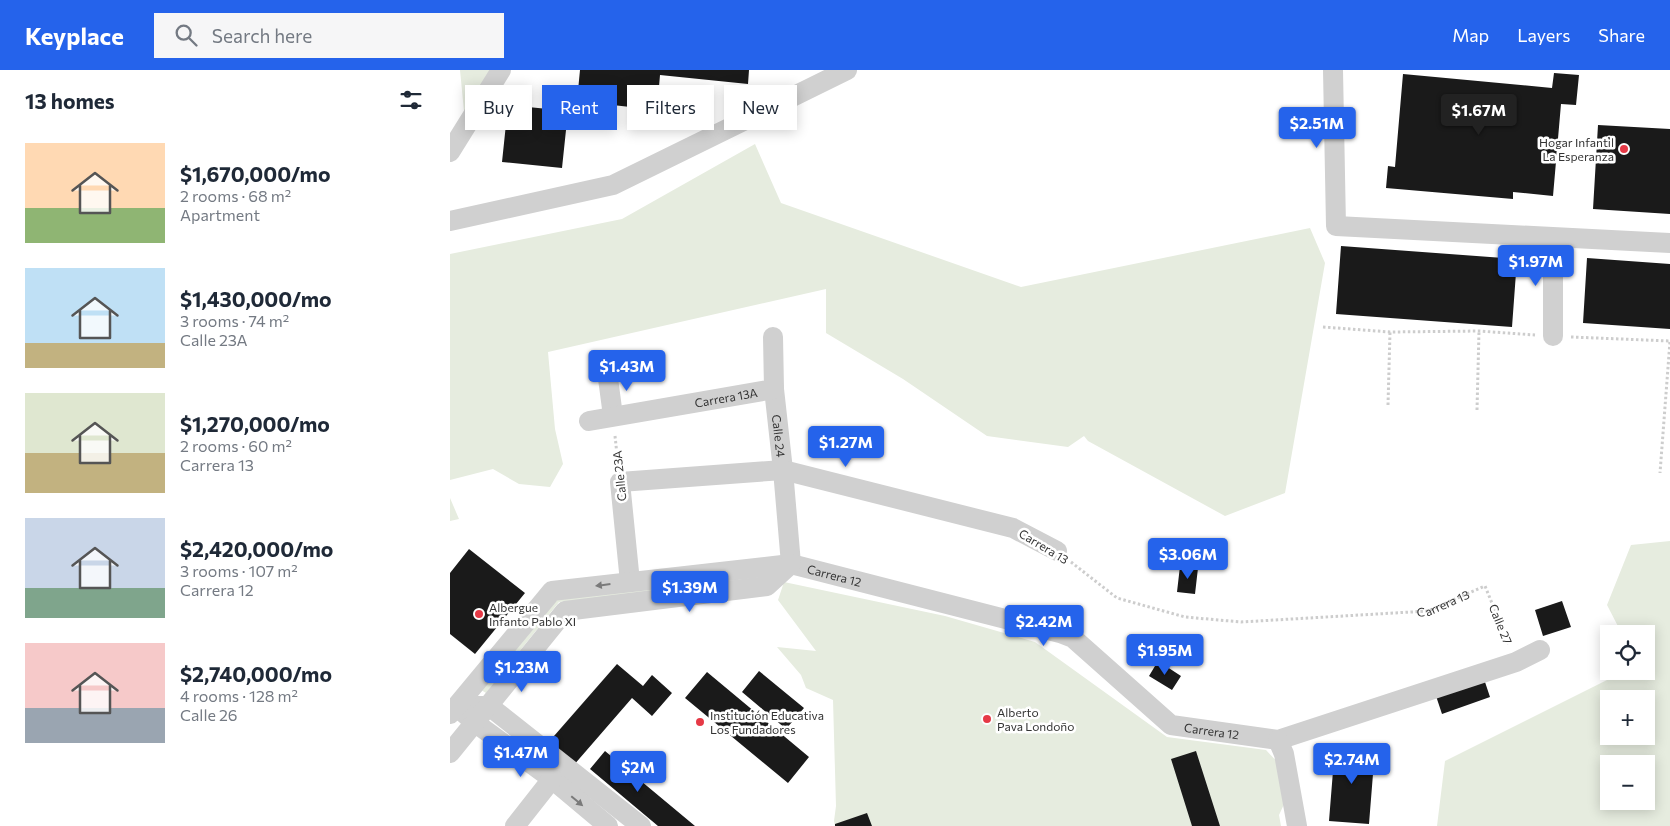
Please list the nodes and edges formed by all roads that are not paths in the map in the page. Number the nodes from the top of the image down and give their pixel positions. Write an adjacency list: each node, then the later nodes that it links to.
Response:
1 (501, 70): 4 (street)
2 (847, 70): 5 (street)
3 (1333, 70): 6 (street)
4 (451, 144)
5 (450, 221)
6 (1553, 238): 7 (street); 8 (street)
7 (1670, 243)
8 (1553, 336)
9 (773, 337): 11 (street, Calle 24)
10 (607, 371): 12 (street)
11 (774, 389): 12 (street, Carrera 13A); 14 (street, Calle 24)
12 (613, 416): 13 (street, Carrera 13A)
13 (589, 421)
14 (784, 470): 15 (street, Carrera 13); 16 (street, Carrera 13); 17 (street, Calle 24)
15 (620, 482): 18 (street, Calle 23A)
16 (1056, 551)
17 (791, 564): 18 (street, Carrera 12); 20 (street, Carrera 12); 23 (street, Carrera 12)
18 (630, 582): 21 (street, Carrera 12, one-way to 21)
19 (1540, 650): 23 (street, Carrera 12)
20 (489, 706): 21 (street); 22 (street, Carrera 12); 28 (street)
21 (452, 707): 22 (street)
22 (474, 722): 24 (street, Carrera 12); 25 (street)
23 (1278, 740): 29 (street)
24 (450, 752)
25 (552, 779): 26 (street); 27 (street, one-way to 27)
26 (515, 826)
27 (608, 826)
28 (641, 826)
29 (1297, 826)

